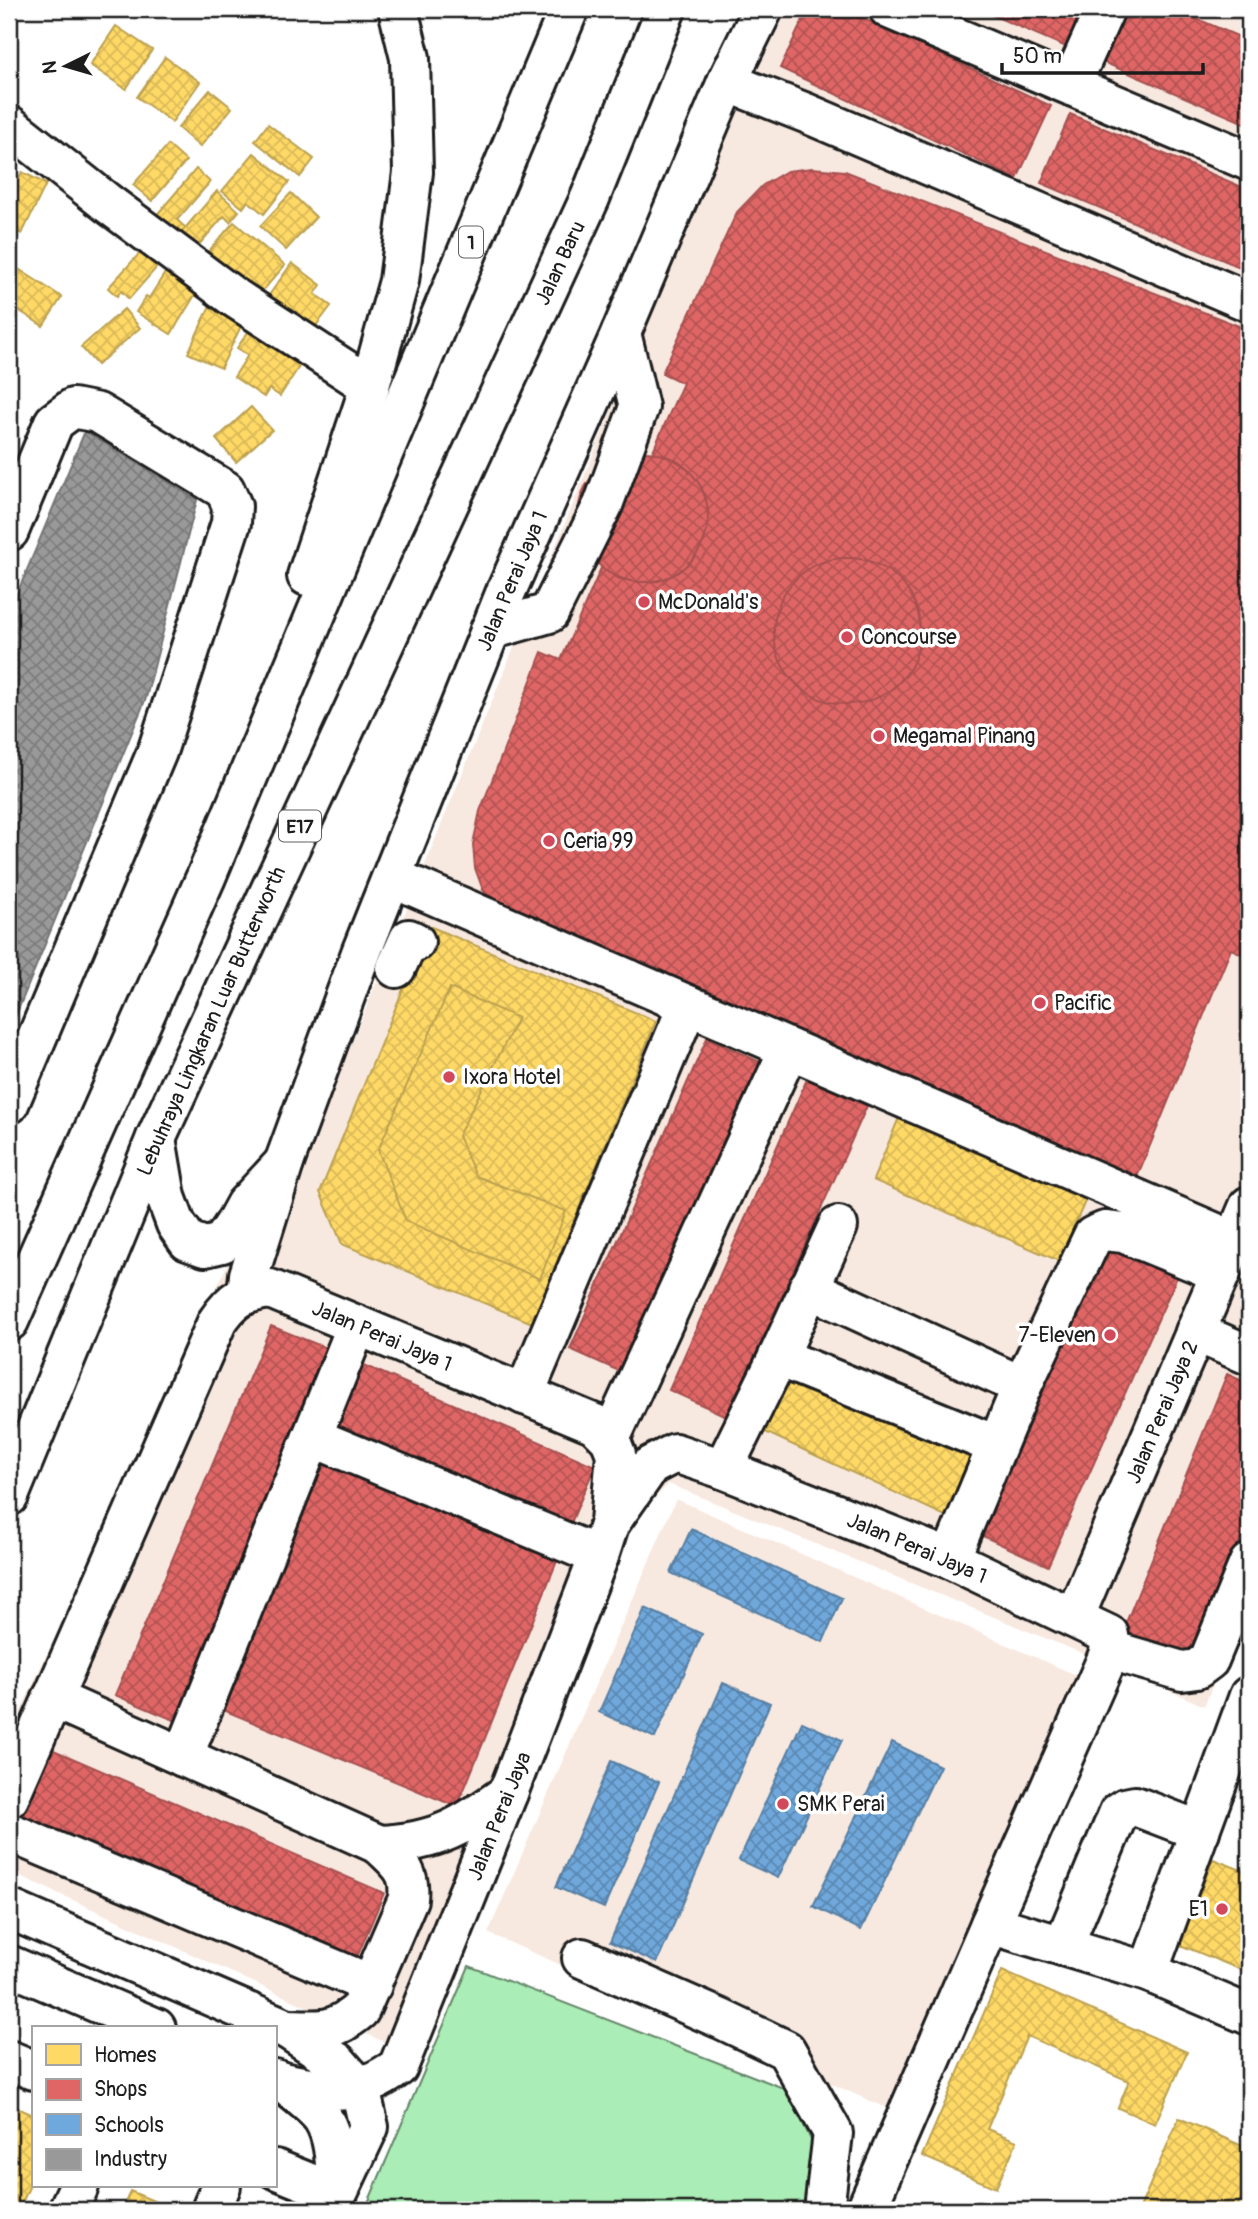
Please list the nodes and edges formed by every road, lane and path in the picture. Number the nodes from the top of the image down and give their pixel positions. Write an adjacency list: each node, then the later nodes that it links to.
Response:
1 (398, 9): 15 (main road)
2 (569, 9): 19 (main road, 1)
3 (666, 9): 12 (main road, Jalan Baru)
4 (690, 9): 12 (main road)
5 (763, 9): 8 (main road, Jalan Perai Jaya 1)
6 (889, 9): 9 (main road)
7 (1105, 9): 9 (main road)
8 (727, 82): 13 (main road); 14 (main road, Jalan Perai Jaya 1)
9 (1071, 85): 11 (main road)
10 (9, 125): 15 (main road)
11 (1249, 161)
12 (590, 198): 16 (main road, Jalan Baru)
13 (1249, 302)
14 (621, 332): 18 (main road, Jalan Perai Jaya 1); 18 (main road)
15 (370, 386): 19 (main road)
16 (444, 514): 24 (main road, Lebuhraya Lingkaran Luar Butterworth / E17)
17 (9, 531): 23 (main road)
18 (490, 630): 20 (main road, Jalan Perai Jaya 1)
19 (206, 877): 29 (main road)
20 (392, 877): 21 (main road); 25 (main road, Jalan Perai Jaya 1)
21 (688, 1005): 22 (main road); 38 (main road)
22 (789, 1049): 28 (main road); 40 (main road)
23 (9, 1104)
24 (156, 1138): 25 (main road); 43 (main road, Lebuhraya Lingkaran Luar Butterworth / E17)
25 (284, 1163): 31 (main road)
26 (1249, 1206): 28 (main road, Jalan Perai Jaya 2)
27 (838, 1226): 30 (main road)
28 (1228, 1257): 34 (main road, Jalan Perai Jaya 2); 37 (main road)
29 (22, 1271): 32 (main road)
30 (808, 1288): 36 (main road); 37 (main road)
31 (247, 1293): 33 (main road, Jalan Perai Jaya 1); 50 (main road)
32 (9, 1321)
33 (357, 1325): 38 (main road, Jalan Perai Jaya 1); 39 (main road)
34 (1195, 1332): 35 (main road); 47 (main road, Jalan Perai Jaya 2)
35 (1249, 1355)
36 (778, 1357): 41 (main road); 42 (main road)
37 (1022, 1386): 41 (main road)
38 (524, 1395): 40 (main road, Jalan Perai Jaya 1)
39 (312, 1437): 44 (main road); 51 (main road)
40 (610, 1439): 44 (main road)
41 (996, 1445): 45 (main road)
42 (723, 1469): 44 (main road, Jalan Perai Jaya 1); 45 (main road, Jalan Perai Jaya 1)
43 (9, 1496)
44 (605, 1539): 52 (main road, Jalan Perai Jaya)
45 (950, 1559): 47 (main road, Jalan Perai Jaya 1)
46 (1249, 1563): 48 (main road)
47 (1074, 1618): 48 (main road, Jalan Perai Jaya 1)
48 (1110, 1650): 58 (main road)
49 (1249, 1696): 54 (main road)
50 (52, 1698): 51 (main road); 53 (main road)
51 (183, 1756): 56 (main road)
52 (508, 1793): 56 (main road); 68 (main road, Jalan Perai Jaya)
53 (9, 1798)
54 (1200, 1831): 59 (main road); 62 (main road)
55 (9, 1832): 63 (main road)
56 (380, 1845): 63 (main road)
57 (9, 1909): 66 (main road)
58 (989, 1924): 59 (main road); 80 (main road)
59 (1063, 1946): 62 (main road)
60 (582, 1958): 79 (main road)
61 (9, 1965): 65 (main road)
62 (1147, 1972): 64 (main road)
63 (372, 1985): 66 (main road)
64 (1249, 2015)
65 (151, 2026)
66 (287, 2029): 71 (main road)
67 (9, 2060): 69 (main road)
68 (398, 2067): 71 (main road); 72 (main road, Jalan Perai Jaya)
69 (32, 2070)
70 (279, 2080): 71 (main road); 76 (main road)
71 (360, 2088): 72 (main road)
72 (369, 2127): 76 (main road, Jalan Perai Jaya)
73 (276, 2170): 76 (main road)
74 (78, 2188): 77 (main road)
75 (220, 2188): 78 (main road)
76 (334, 2202)
77 (68, 2210)
78 (211, 2210)
79 (824, 2210)
80 (866, 2210)

